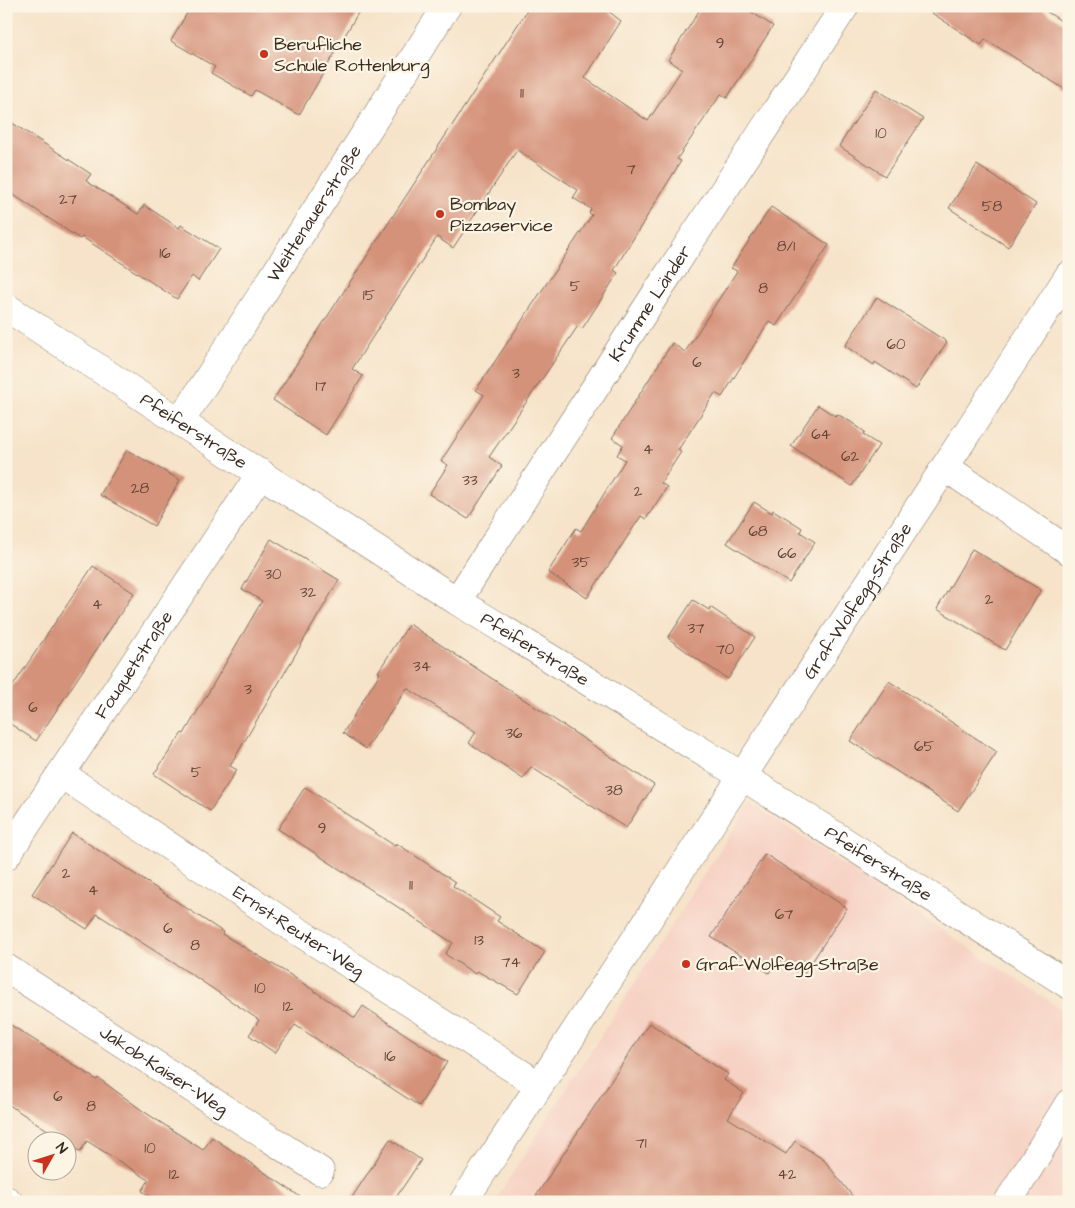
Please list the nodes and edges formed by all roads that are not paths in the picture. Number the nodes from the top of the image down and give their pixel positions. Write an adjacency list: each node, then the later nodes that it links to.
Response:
1 (447, 6): 5 (street, Weittenauerstraße)
2 (845, 6): 9 (street, Krumme Länder)
3 (1069, 275): 6 (street, Graf-Wolfegg-Straße)
4 (6, 307): 5 (street, Pfeiferstraße)
5 (180, 422): 7 (street, Pfeiferstraße)
6 (945, 467): 8 (street); 11 (street, Graf-Wolfegg-Straße)
7 (261, 473): 9 (street, Pfeiferstraße); 10 (street, Fouquetstraße)
8 (1069, 551)
9 (457, 601): 11 (street, Pfeiferstraße)
10 (61, 774): 12 (street, Fouquetstraße); 15 (street, Ernst-Reuter-Weg)
11 (742, 776): 14 (street, Pfeiferstraße); 15 (street, Graf-Wolfegg-Straße)
12 (6, 856)
13 (6, 968): 17 (street, Jakob-Kaiser-Weg)
14 (1069, 986)
15 (539, 1086): 18 (street, Graf-Wolfegg-Straße)
16 (1069, 1103): 19 (street)
17 (320, 1171)
18 (463, 1202)
19 (1008, 1202)

